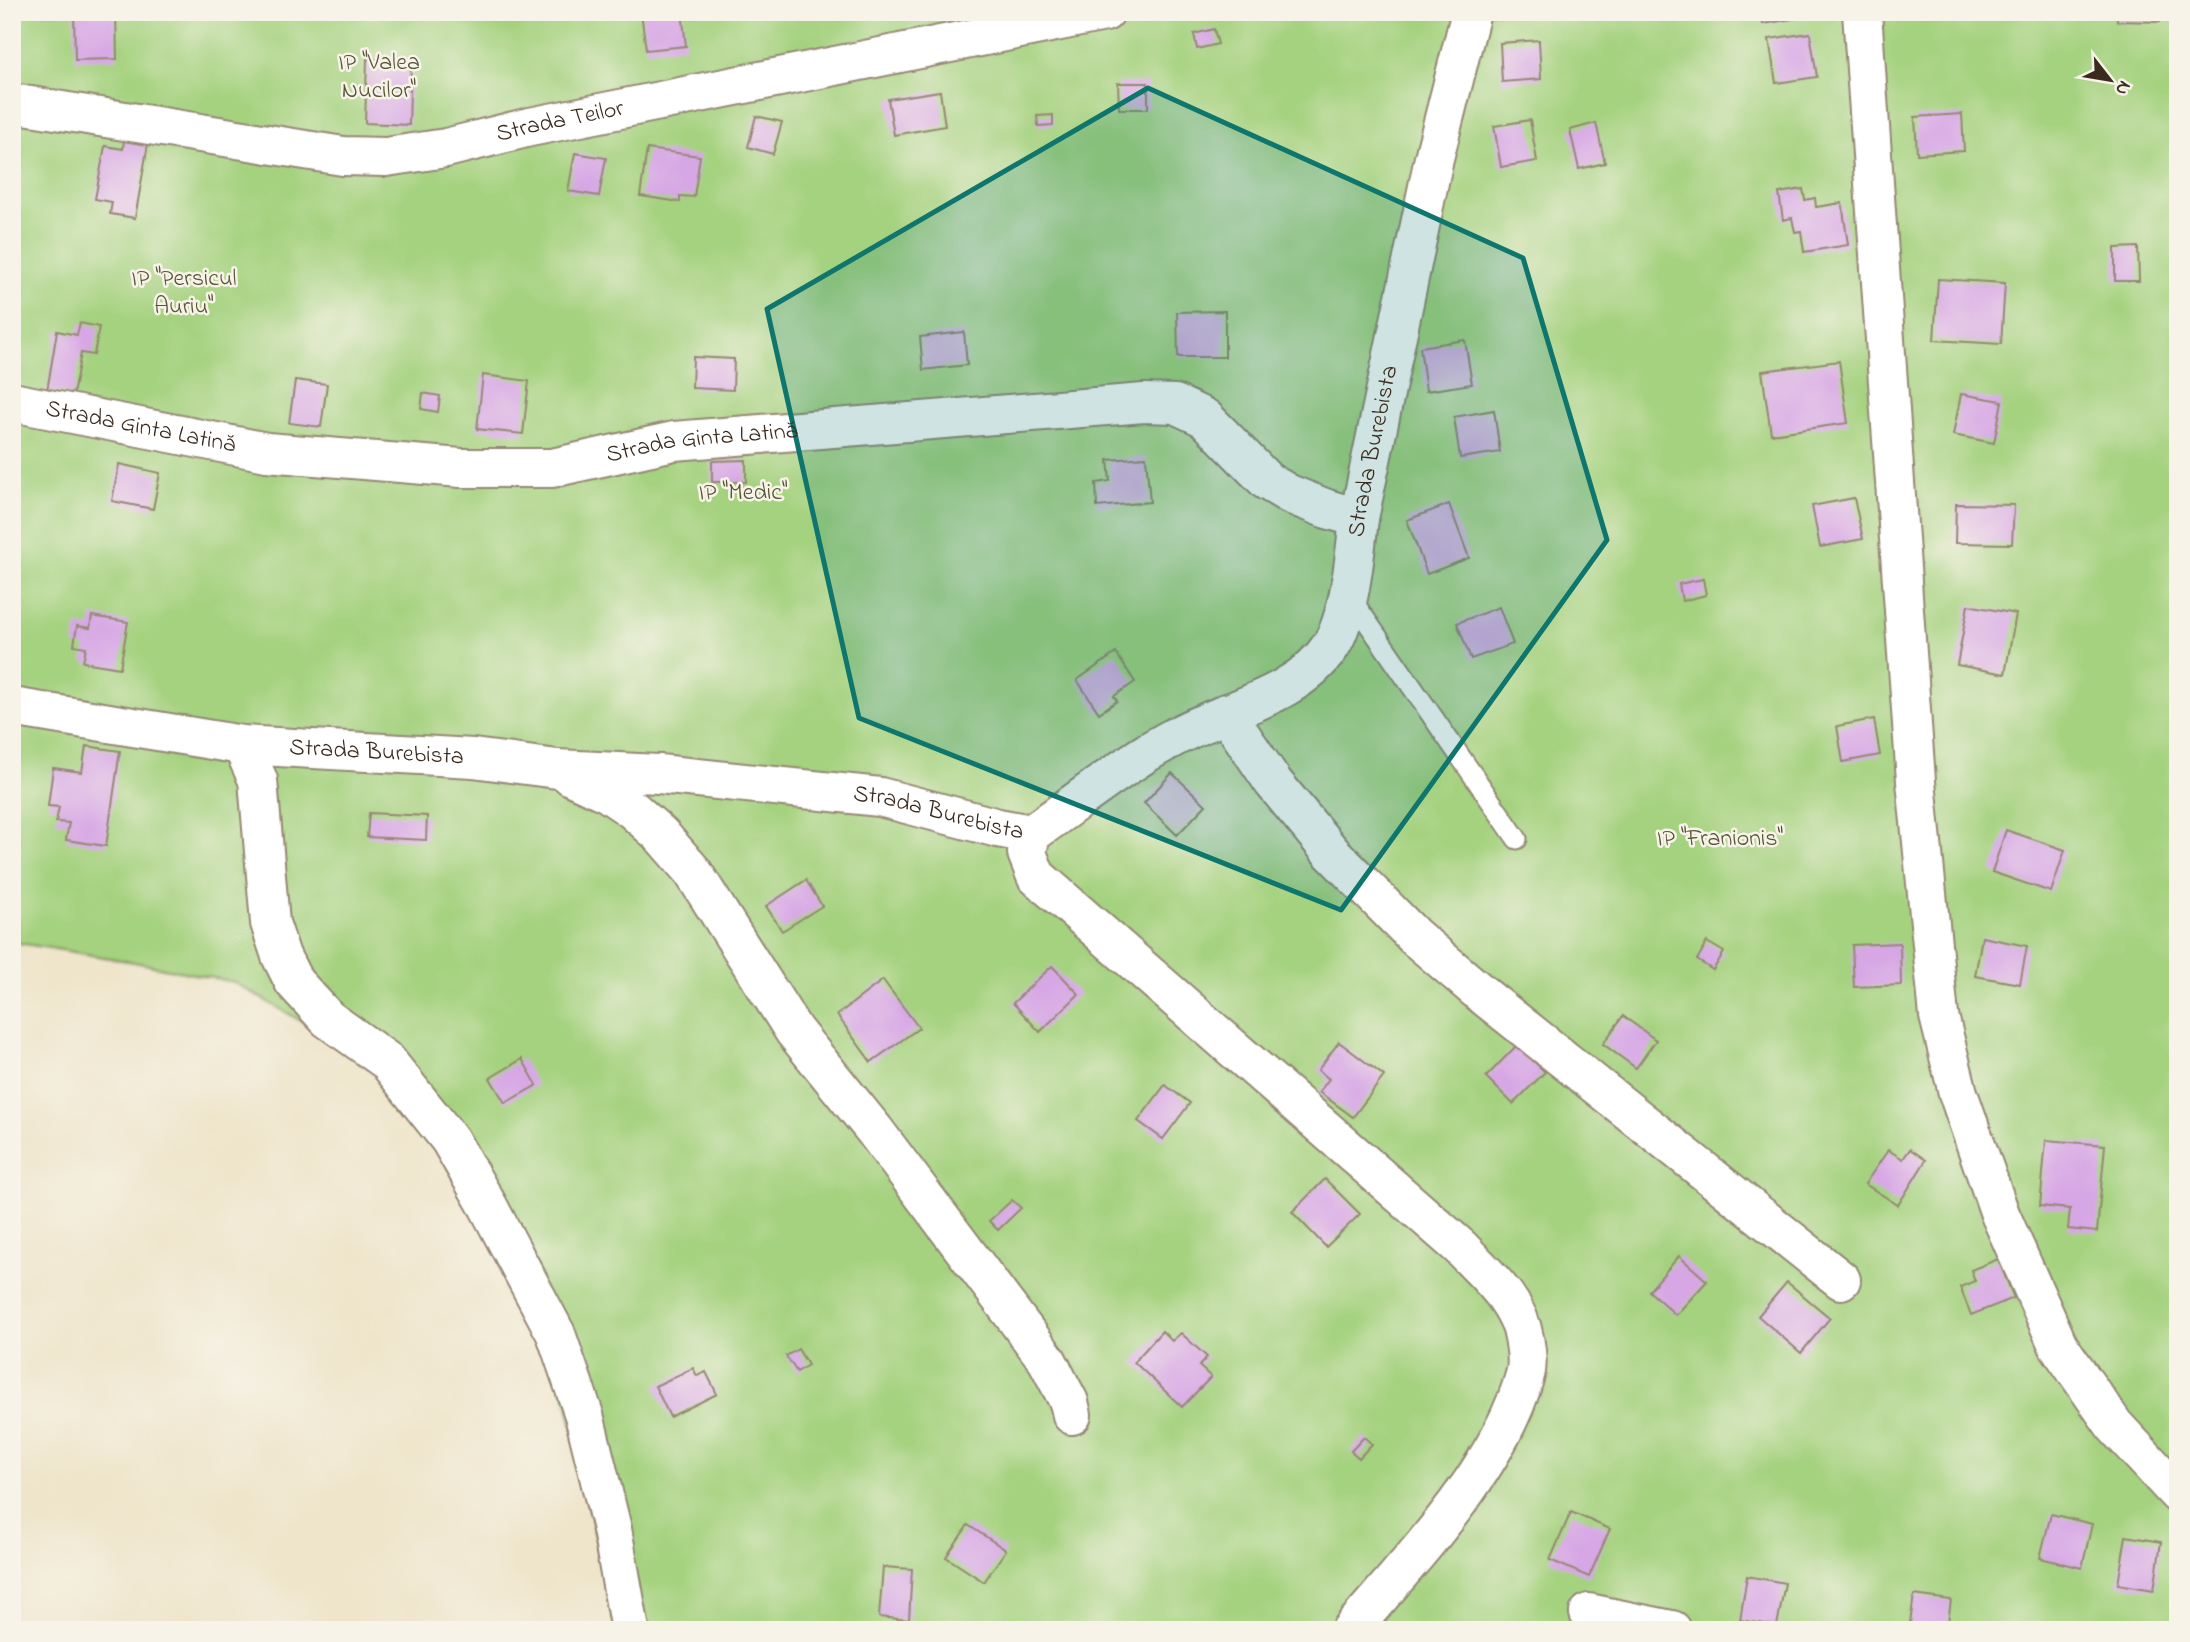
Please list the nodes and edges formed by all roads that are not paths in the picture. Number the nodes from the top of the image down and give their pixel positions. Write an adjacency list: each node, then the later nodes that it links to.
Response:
1 (1105, 12): 4 (street, Strada Teilor)
2 (1471, 12): 6 (street, Strada Burebista)
3 (1862, 12): 18 (street)
4 (12, 103)
5 (12, 402): 6 (street, Strada Ginta Latină)
6 (1359, 518): 7 (street, Strada Burebista)
7 (1347, 593): 9 (street, Strada Burebista); 15 (lane)
8 (12, 707): 10 (street, Strada Burebista)
9 (1226, 713): 13 (street, Strada Burebista); 16 (street)
10 (242, 745): 11 (street, Strada Burebista); 20 (street)
11 (557, 769): 12 (street, Strada Burebista); 14 (street)
12 (684, 776): 13 (street, Strada Burebista); 14 (street)
13 (1031, 834): 21 (street)
14 (661, 835): 17 (street)
15 (1517, 839)
16 (1841, 1280)
17 (1073, 1415)
18 (2178, 1494)
19 (1589, 1613): 22 (street)
20 (630, 1630)
21 (1351, 1630)
22 (1672, 1630)

